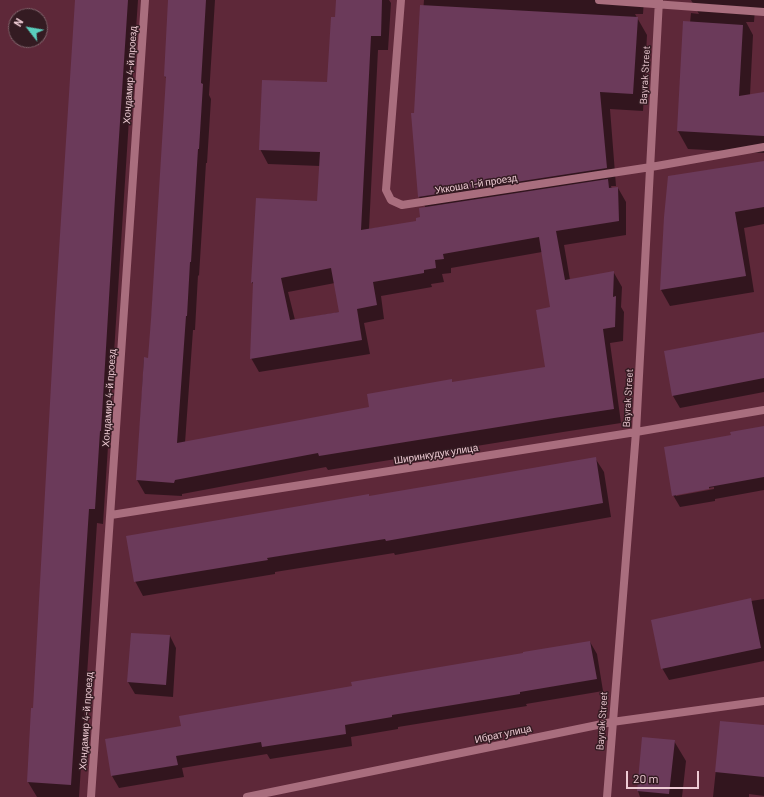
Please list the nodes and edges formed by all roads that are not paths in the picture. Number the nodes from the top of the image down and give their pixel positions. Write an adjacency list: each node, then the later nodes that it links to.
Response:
1 (145, 0): 10 (street, Хондамир 4-й проезд)
2 (401, 0): 7 (street, Уккоша 1-й проезд)
3 (599, 0): 4 (street)
4 (658, 2): 5 (street); 7 (street, Bayrak Street)
5 (764, 12)
6 (764, 147): 7 (street, Уккоша 1-й проезд)
7 (651, 167): 9 (street, Bayrak Street)
8 (764, 410): 9 (street, Ширинкудук улица)
9 (636, 432): 10 (street, Ширинкудук улица); 12 (street, Bayrak Street)
10 (111, 515): 13 (street, Хондамир 4-й проезд)
11 (764, 701): 12 (street, Ибрат улица)
12 (612, 722): 14 (street, Ибрат улица); 15 (street, Bayrak Street)
13 (91, 797)
14 (247, 797)
15 (607, 797)

